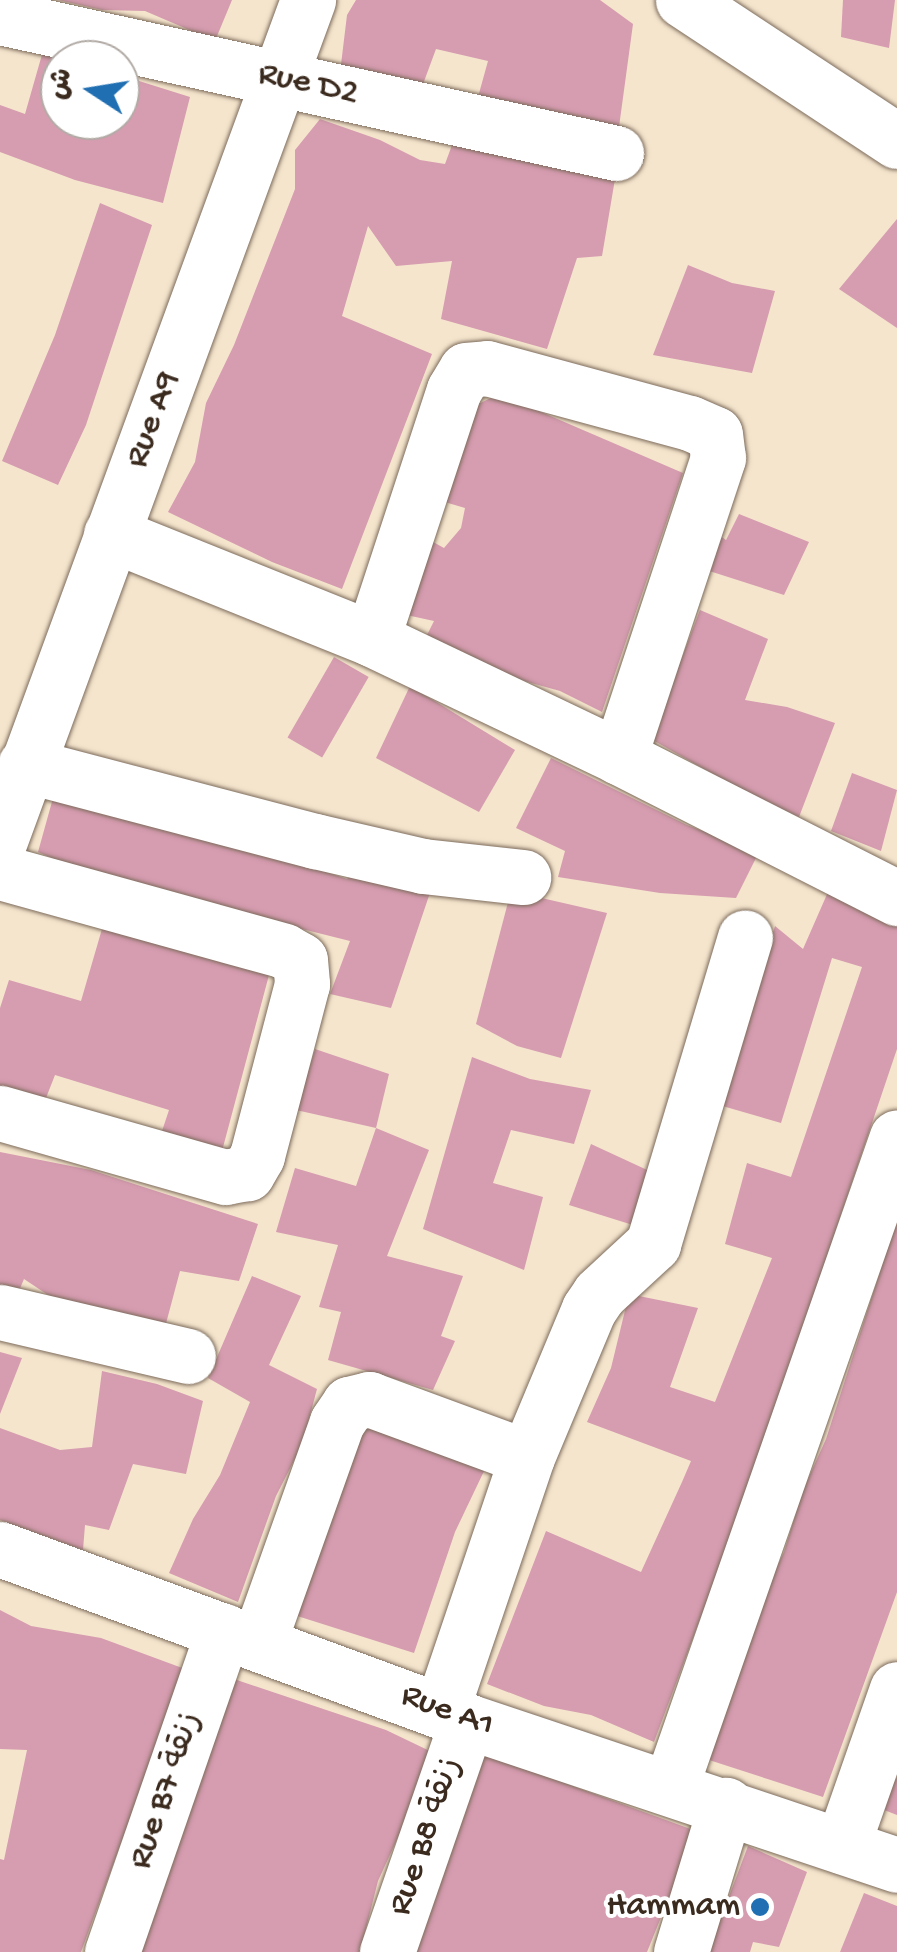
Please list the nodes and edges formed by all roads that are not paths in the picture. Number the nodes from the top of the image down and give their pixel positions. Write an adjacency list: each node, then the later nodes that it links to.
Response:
1 (308, 0): 4 (street, Rue A9)
2 (683, 0): 5 (street)
3 (0, 17): 4 (street, Rue D2)
4 (281, 79): 6 (street, Rue D2); 7 (street, Rue A9)
5 (896, 134)
6 (616, 153)
7 (111, 534): 8 (street); 10 (street, Rue A9)
8 (372, 639): 9 (street); 9 (street)
9 (619, 756): 14 (street)
10 (25, 765): 11 (street, Rue A9); 13 (street)
11 (0, 840)
12 (0, 872): 16 (street)
13 (523, 877)
14 (897, 898)
15 (746, 938): 20 (street, Rue B8 زنقة)
16 (0, 1113)
17 (897, 1138): 25 (street)
18 (0, 1312): 19 (street)
19 (188, 1356)
20 (527, 1457): 22 (street, Rue B7 زنقة); 24 (street, Rue B8 زنقة)
21 (0, 1549): 22 (street, Rue A1)
22 (241, 1636): 24 (street, Rue A1); 29 (street, Rue B7 زنقة)
23 (897, 1689): 27 (street)
24 (454, 1716): 25 (street, Rue A1); 30 (street, Rue B8 زنقة)
25 (670, 1788): 26 (street, Rue A1)
26 (726, 1805): 27 (street, Rue A1); 31 (street)
27 (842, 1846): 28 (street, Rue A1)
28 (897, 1865)
29 (112, 1952)
30 (387, 1952)
31 (681, 1952)

